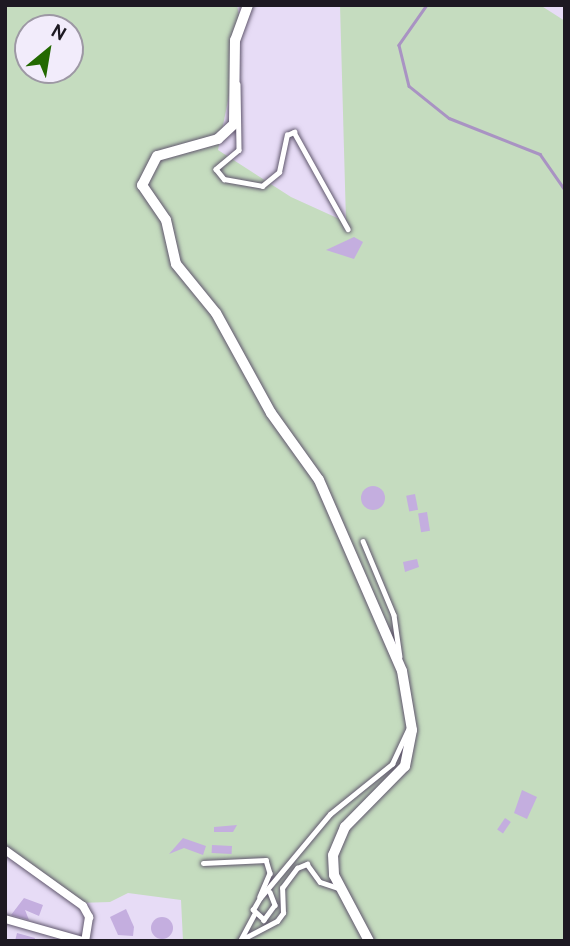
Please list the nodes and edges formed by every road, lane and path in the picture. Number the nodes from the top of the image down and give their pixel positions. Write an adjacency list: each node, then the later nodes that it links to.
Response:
1 (248, 5): 2 (street)
2 (238, 81): 3 (lane); 5 (street)
3 (348, 229)
4 (363, 541): 5 (lane)
5 (402, 671): 6 (street)
6 (411, 721): 9 (street); 10 (lane)
7 (5, 850): 14 (street)
8 (203, 863): 11 (lane)
9 (339, 888): 15 (lane); 16 (street)
10 (270, 892): 11 (lane); 12 (lane)
11 (260, 898): 12 (lane)
12 (254, 915): 15 (lane)
13 (5, 919): 14 (street)
14 (84, 941)
15 (240, 941)
16 (369, 941)

